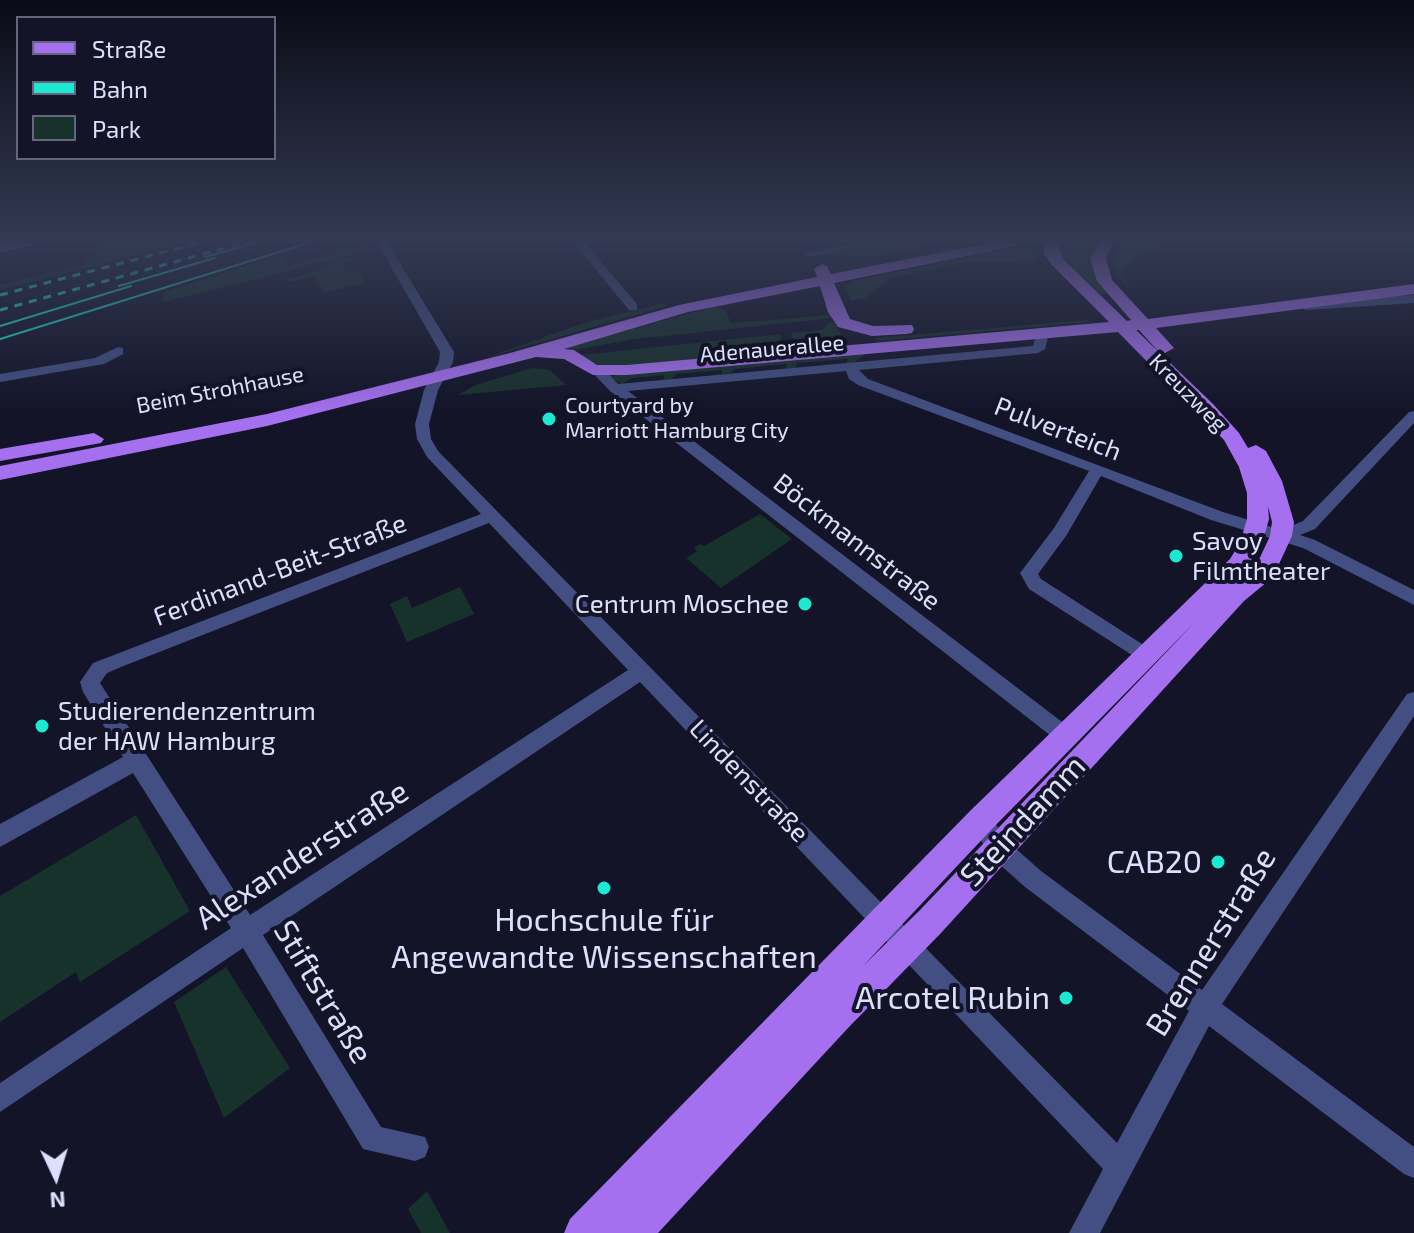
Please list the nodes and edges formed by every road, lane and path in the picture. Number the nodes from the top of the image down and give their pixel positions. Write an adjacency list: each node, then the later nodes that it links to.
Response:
1 (417, 300): 21 (street)
2 (627, 300): 12 (street)
3 (676, 300): 12 (main road)
4 (719, 300): 19 (main road)
5 (831, 300): 14 (main road, Adenauerallee)
6 (1095, 300): 14 (main road, Kreuzweg)
7 (1122, 300): 13 (main road, Kreuzweg)
8 (1233, 300): 13 (main road, Adenauerallee)
9 (1345, 300): 11 (main road, Adenauerallee)
10 (1405, 300): 11 (street, Adenauerallee)
11 (1303, 306): 15 (main road, Adenauerallee)
12 (633, 307): 21 (main road)
13 (1130, 309): 14 (main road, Adenauerallee); 15 (main road, Kreuzweg)
14 (1106, 311): 16 (main road, Kreuzweg)
15 (1143, 324): 16 (main road, Adenauerallee); 31 (main road, Kreuzweg)
16 (1121, 326): 17 (main road, Adenauerallee); 30 (main road, Kreuzweg)
17 (1043, 333): 20 (street, Adenauerallee); 22 (main road, Adenauerallee)
18 (118, 351): 23 (street)
19 (516, 357): 21 (main road); 22 (main road, Adenauerallee)
20 (851, 366): 24 (street, Adenauerallee); 27 (street, Pulverteich)
21 (442, 370): 26 (main road, Beim Strohhause); 28 (main road, Beim Strohhause); 29 (street, Lindenstraße)
22 (597, 370): 24 (street, Adenauerallee)
23 (0, 378)
24 (615, 388): 37 (street, Böckmannstraße)
25 (1414, 415): 31 (street)
26 (0, 455)
27 (1098, 469): 30 (street, Pulverteich); 33 (street)
28 (0, 473)
29 (494, 515): 34 (street, Lindenstraße); 35 (street, Ferdinand-Beit-Straße)
30 (1256, 528): 31 (street, Pulverteich); 33 (main road, Steindamm)
31 (1281, 536): 32 (street, Pulverteich); 41 (main road, Steindamm)
32 (1414, 598)
33 (1146, 656): 37 (main road, Steindamm)
34 (643, 670): 42 (street, Alexanderstraße); 43 (street, Lindenstraße)
35 (90, 682): 38 (street, Stiftstraße)
36 (1414, 700): 44 (street, Brennerstraße)
37 (1067, 737): 39 (main road, Steindamm)
38 (137, 760): 40 (street); 42 (street, Stiftstraße)
39 (981, 820): 41 (street); 43 (main road, Steindamm)
40 (0, 836)
41 (997, 847): 43 (main road, Steindamm); 44 (street)
42 (247, 931): 45 (street, Alexanderstraße); 46 (street, Stiftstraße)
43 (896, 934): 48 (street, Lindenstraße); 49 (main road, Steindamm); 50 (main road, Steindamm)
44 (1205, 1007): 47 (street); 48 (street, Brennerstraße)
45 (0, 1099)
46 (415, 1147)
47 (1414, 1164)
48 (1121, 1167): 51 (street, Brennerstraße)
49 (584, 1233)
50 (631, 1233)
51 (1084, 1233)

